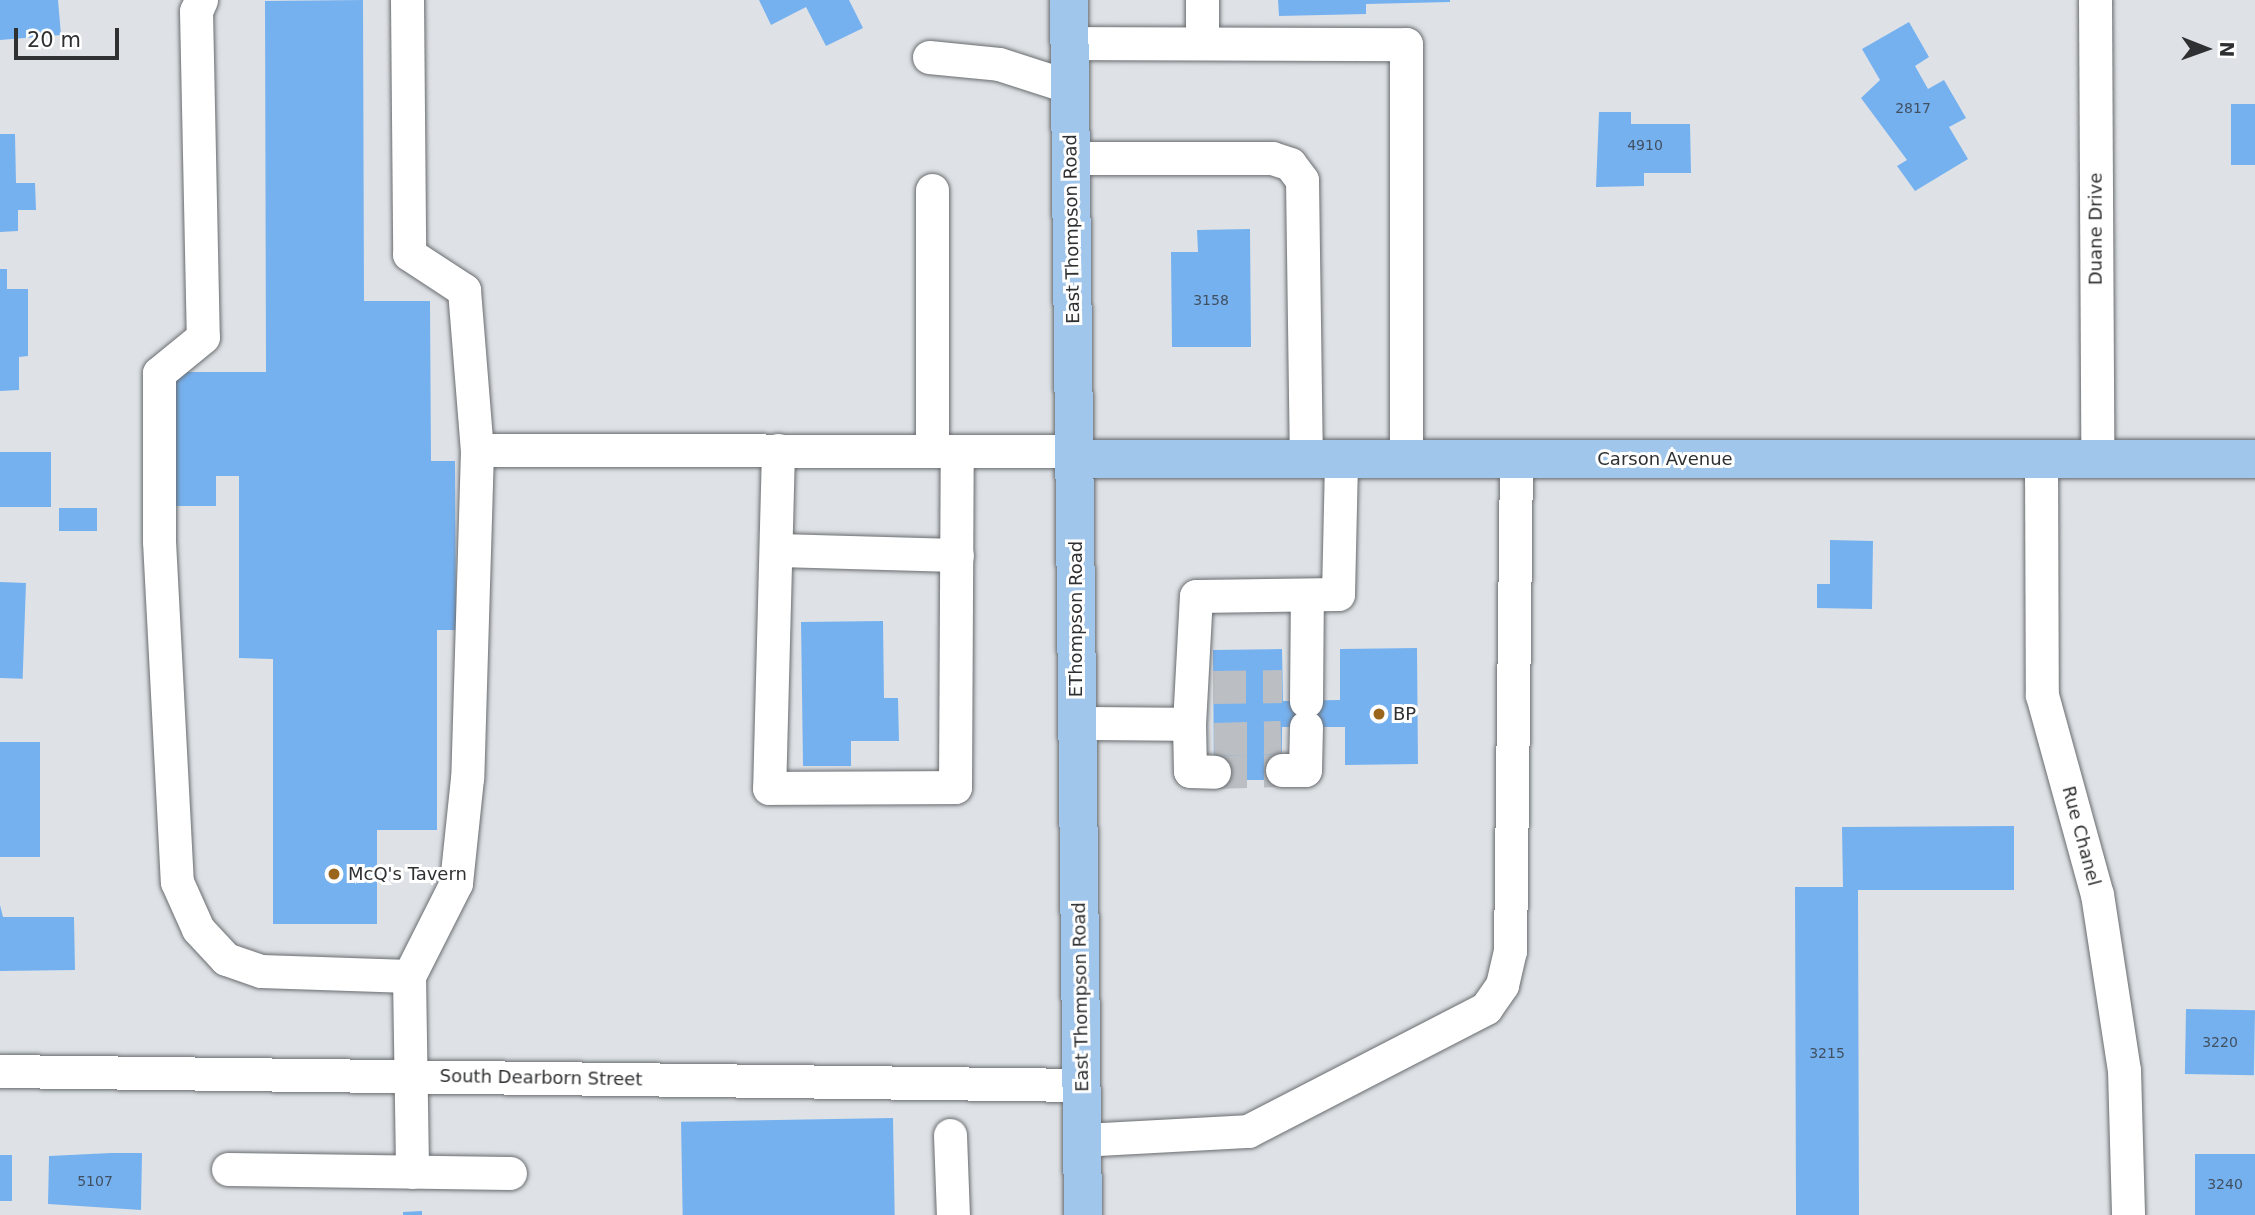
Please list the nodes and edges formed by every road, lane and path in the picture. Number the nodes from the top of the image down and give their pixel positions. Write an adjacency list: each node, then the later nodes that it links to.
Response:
1 (201, 0): 30 (street)
2 (407, 0): 12 (street)
3 (1069, 0): 6 (main road, East Thompson Road)
4 (1202, 0): 7 (street)
5 (2095, 0): 16 (street, Duane Drive)
6 (1069, 43): 7 (street); 9 (main road, East Thompson Road)
7 (1202, 43): 21 (street)
8 (929, 57): 9 (street)
9 (1070, 87): 10 (main road, East Thompson Road)
10 (1071, 158): 15 (main road, East Thompson Road); 17 (street)
11 (932, 190): 14 (street)
12 (477, 450): 13 (street); 30 (street)
13 (778, 450): 14 (street); 22 (street)
14 (944, 451): 15 (street); 23 (street)
15 (1076, 455): 17 (main road, Carson Avenue); 25 (main road, EThompson Road)
16 (2097, 458): 19 (main road, Carson Avenue); 20 (main road, Carson Avenue)
17 (1323, 459): 21 (main road, Carson Avenue); 24 (street)
18 (1516, 459): 19 (main road, Carson Avenue); 21 (main road, Carson Avenue); 35 (street)
19 (2041, 459): 41 (street, Rue Chanel)
20 (2255, 459)
21 (1406, 460)
22 (777, 550): 23 (street); 23 (street)
23 (957, 555)
24 (1307, 594): 26 (street); 27 (street)
25 (1077, 723): 26 (street); 29 (main road, EThompson Road)
26 (1197, 734): 28 (street)
27 (1282, 770)
28 (1214, 772)
29 (1079, 778): 33 (main road, East Thompson Road)
30 (409, 976): 32 (street)
31 (0, 1071): 32 (street, South Dearborn Street)
32 (411, 1076): 33 (street, South Dearborn Street); 37 (street)
33 (1082, 1085): 35 (main road, East Thompson Road)
34 (950, 1135): 39 (street)
35 (1082, 1139): 40 (main road, East Thompson Road)
36 (228, 1170): 37 (street)
37 (412, 1172): 38 (street)
38 (510, 1174)
39 (953, 1215)
40 (1083, 1215)
41 (2127, 1215)

